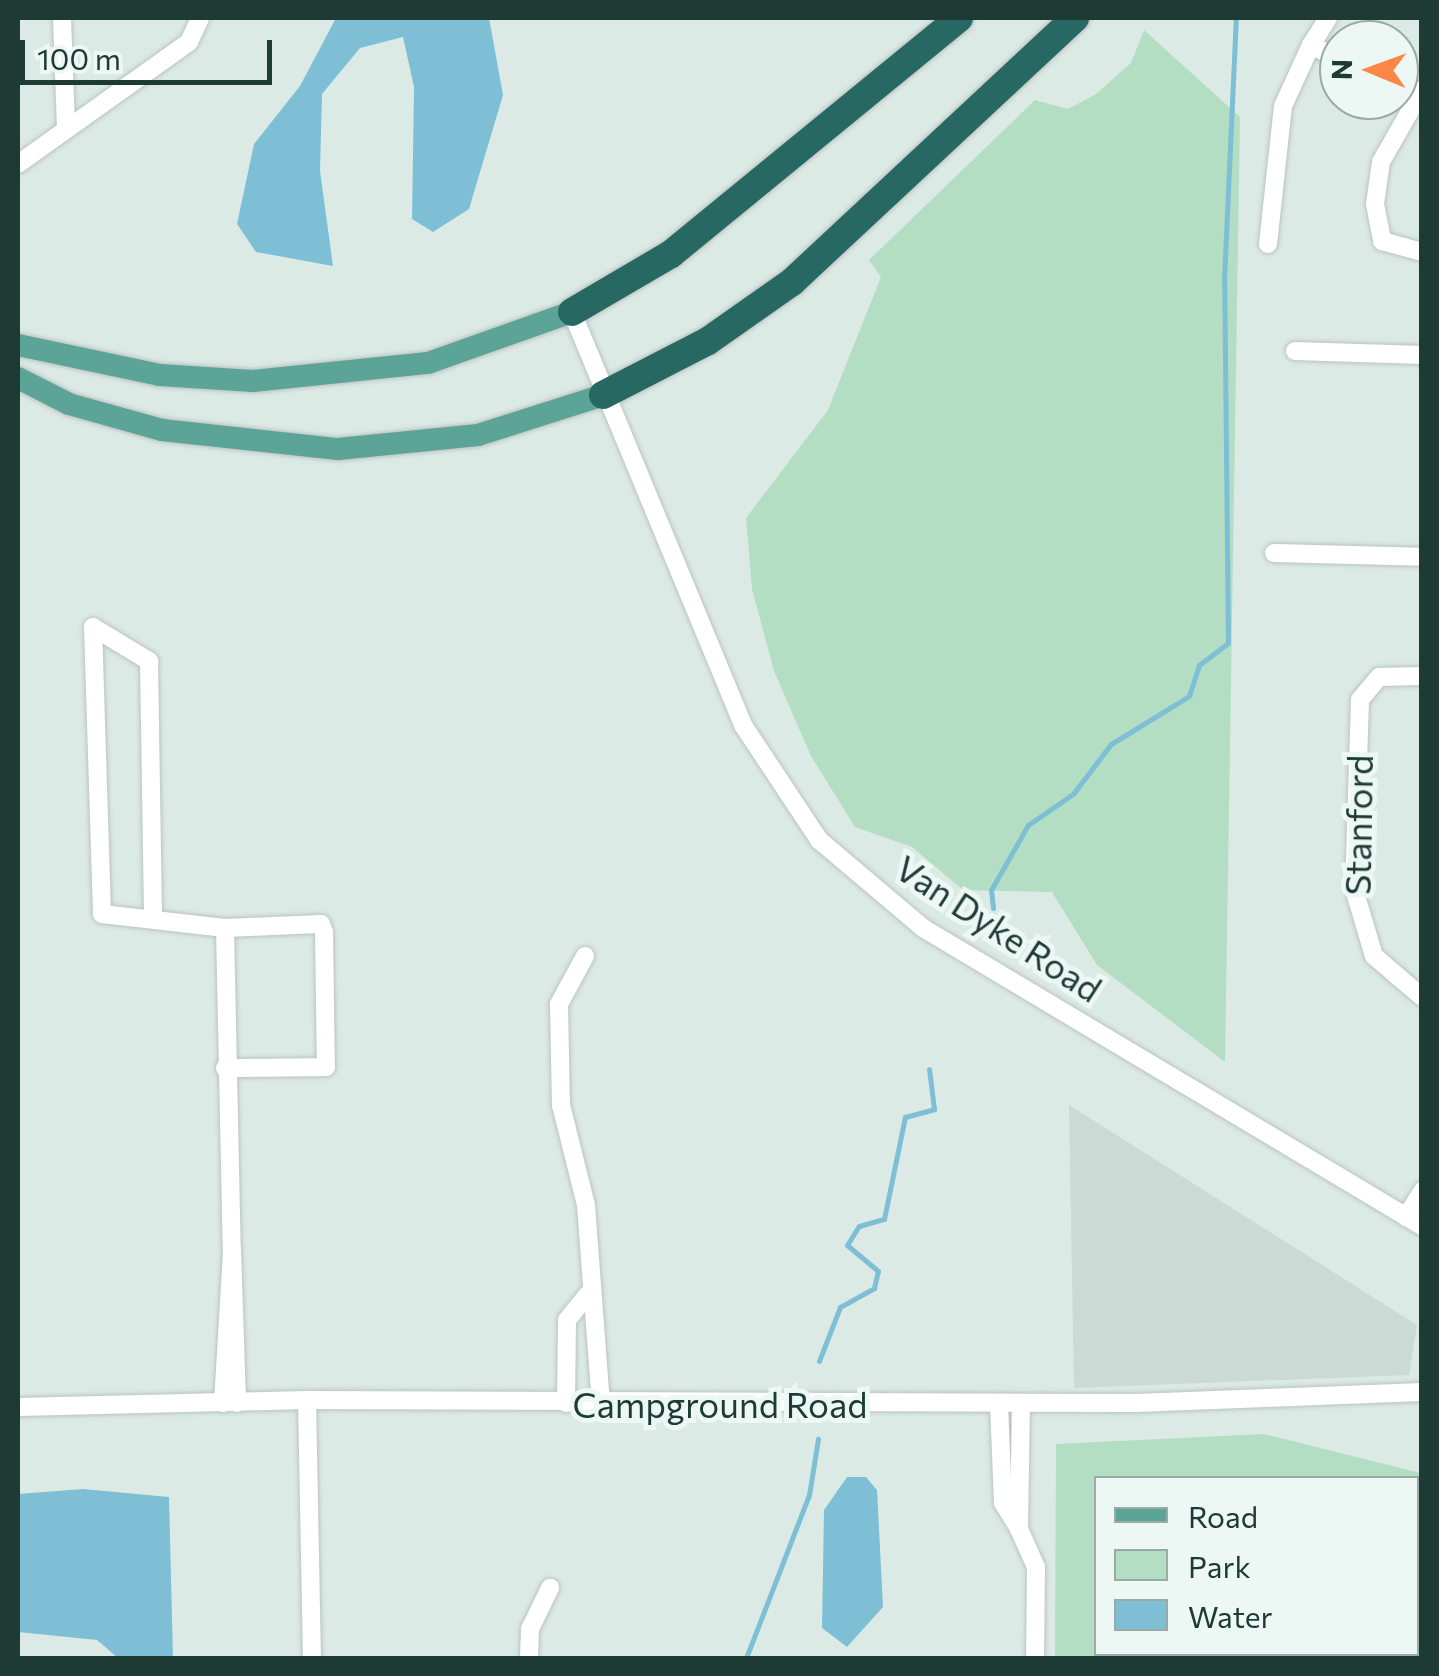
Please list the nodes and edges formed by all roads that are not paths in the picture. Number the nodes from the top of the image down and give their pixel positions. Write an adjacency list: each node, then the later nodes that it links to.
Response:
1 (62, 18): 9 (street)
2 (200, 18): 9 (street)
3 (959, 18): 13 (highway)
4 (1075, 18): 18 (highway)
5 (1328, 18): 6 (street)
6 (1311, 45): 7 (street); 11 (street)
7 (1319, 49)
8 (1404, 120): 12 (street)
9 (66, 129): 10 (street)
10 (18, 164)
11 (1268, 244)
12 (1422, 252)
13 (572, 312): 14 (main road); 18 (street, Van Dyke Road)
14 (18, 344)
15 (1295, 352): 16 (street)
16 (1422, 355)
17 (18, 378): 18 (main road)
18 (604, 395): 28 (street, Van Dyke Road)
19 (1274, 553): 20 (street)
20 (1422, 557)
21 (1422, 676): 25 (street, Stanford)
22 (153, 918): 22 (street); 23 (street)
23 (225, 928): 26 (street); 26 (street)
24 (585, 956): 29 (street)
25 (1422, 997)
26 (226, 1068): 32 (street)
27 (1422, 1191): 28 (street)
28 (1414, 1222)
29 (588, 1294): 33 (street); 34 (street)
30 (1422, 1392): 36 (street, Campground Road)
31 (307, 1400): 32 (street, Campground Road); 33 (street, Campground Road); 42 (street)
32 (230, 1403): 37 (street, Campground Road)
33 (566, 1403): 34 (street, Campground Road)
34 (602, 1404): 35 (street, Campground Road)
35 (999, 1404): 36 (street, Campground Road); 38 (street)
36 (1021, 1404): 39 (street)
37 (18, 1407)
38 (1002, 1461): 39 (street); 40 (street)
39 (1023, 1461): 40 (street)
40 (1019, 1529): 44 (street)
41 (550, 1588): 43 (street)
42 (312, 1658)
43 (529, 1658)
44 (1036, 1658)

